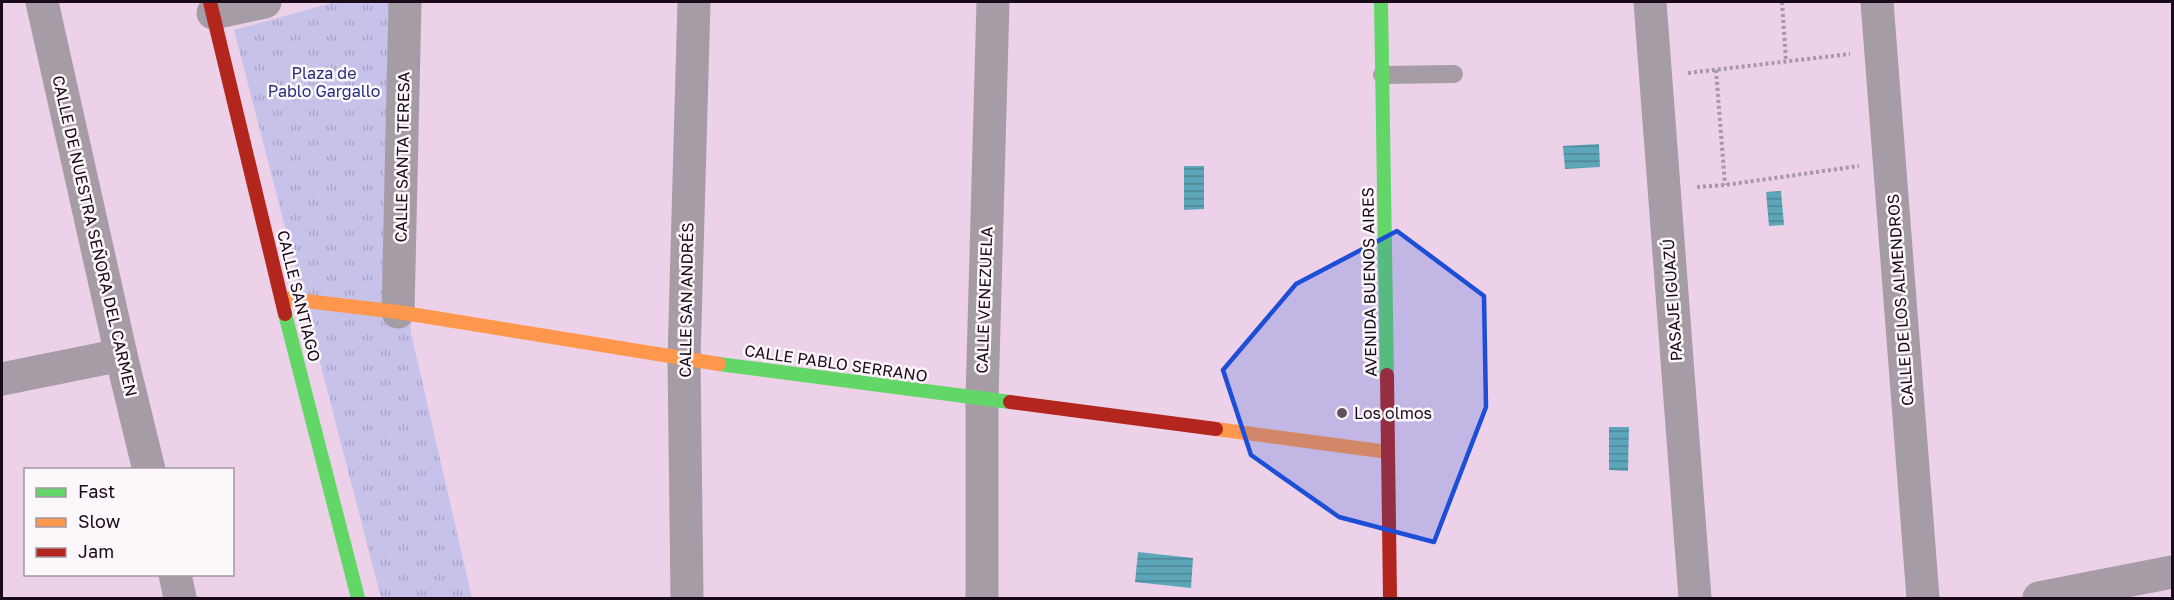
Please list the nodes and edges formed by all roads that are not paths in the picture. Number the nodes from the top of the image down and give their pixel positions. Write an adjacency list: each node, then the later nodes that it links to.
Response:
1 (42, 2): 14 (street, CALLE DE NUESTRA SEÑORA DEL CARMEN)
2 (265, 2): 9 (street)
3 (405, 2): 13 (street, CALLE SANTA TERESA)
4 (694, 2): 15 (street, CALLE SAN ANDRÉS)
5 (993, 2): 17 (street, CALLE VENEZUELA)
6 (1381, 2): 11 (street, AVENIDA BUENOS AIRES)
7 (1650, 2): 27 (street, PASAJE IGUAZÚ)
8 (1877, 2): 28 (street, CALLE DE LOS ALMENDROS)
9 (211, 7): 12 (street, CALLE SANTIAGO)
10 (1454, 74): 11 (lane)
11 (1382, 75): 18 (street, AVENIDA BUENOS AIRES)
12 (282, 297): 13 (street, CALLE PABLO SERRANO); 23 (street, CALLE SANTIAGO)
13 (398, 312): 15 (street, CALLE PABLO SERRANO)
14 (121, 355): 16 (street); 19 (street, CALLE DE NUESTRA SEÑORA DEL CARMEN)
15 (684, 359): 17 (street, CALLE PABLO SERRANO); 24 (street, CALLE SAN ANDRÉS)
16 (2, 379)
17 (982, 399): 18 (street, CALLE PABLO SERRANO); 25 (street, CALLE VENEZUELA)
18 (1388, 452): 26 (street, AVENIDA BUENOS AIRES)
19 (149, 468)
20 (2172, 572): 29 (street)
21 (175, 576): 22 (street)
22 (180, 598)
23 (358, 598)
24 (687, 598)
25 (982, 598)
26 (1390, 598)
27 (1695, 598)
28 (1923, 598)
29 (2039, 598)

